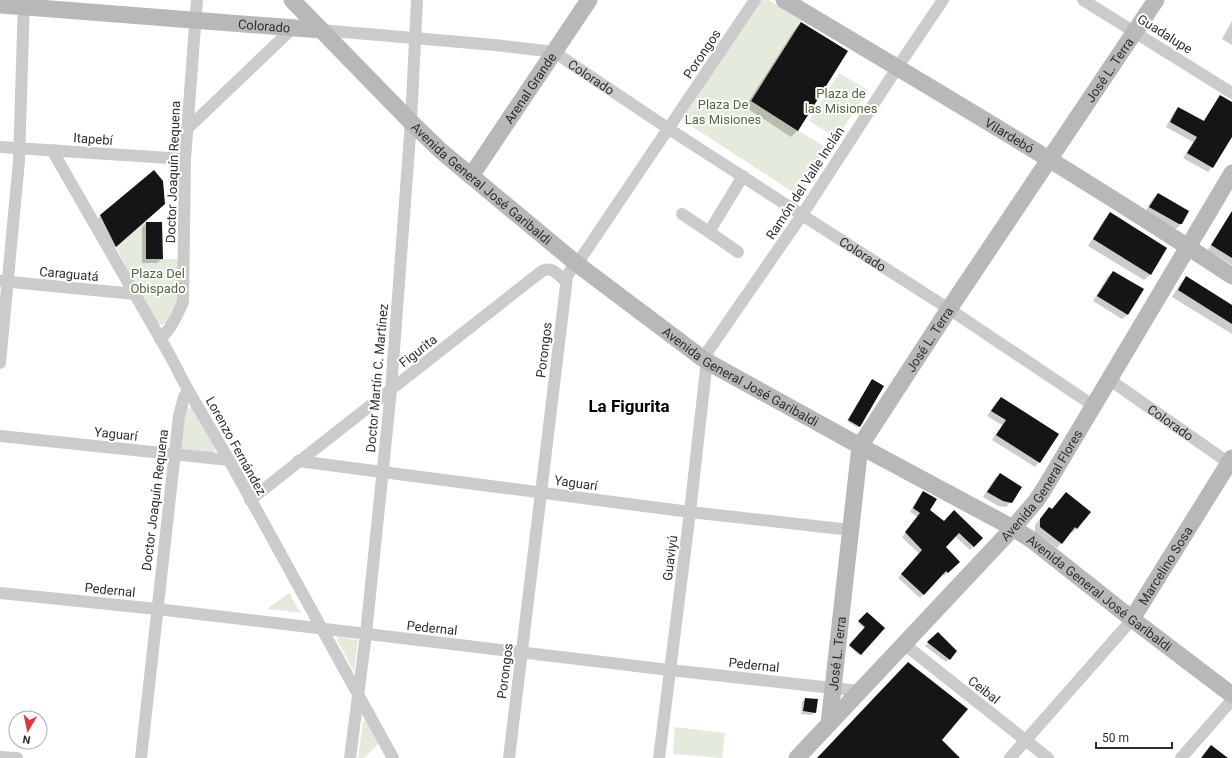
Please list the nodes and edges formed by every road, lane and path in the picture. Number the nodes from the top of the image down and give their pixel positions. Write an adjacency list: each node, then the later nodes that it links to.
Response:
1 (197, 0): 12 (street, Doctor Joaquín Requena)
2 (292, 0): 14 (street, Avenida General José Garibaldi)
3 (417, 0): 16 (street, Doctor Martín C. Martínez)
4 (589, 0): 17 (street, Arenal Grande)
5 (755, 0): 22 (street, Porongos)
6 (784, 0): 18 (street, Vilardebó)
7 (944, 0): 18 (street, Ramón del Valle Inclán)
8 (1082, 0): 15 (street, Guadalupe)
9 (1156, 0): 15 (street, José L. Terra)
10 (24, 3): 11 (street, Colorado); 12 (street, Colorado); 24 (street)
11 (0, 5)
12 (195, 21): 13 (street, Colorado); 21 (street, Doctor Joaquín Requena)
13 (293, 28): 14 (street, Colorado); 21 (street)
14 (321, 30): 16 (street, Colorado); 20 (street, Avenida General José Garibaldi)
15 (1134, 32): 19 (street, Guadalupe); 27 (street, José L. Terra)
16 (415, 38): 17 (street, Colorado); 20 (street, Doctor Martín C. Martínez)
17 (554, 52): 22 (street, Colorado); 29 (street, Arenal Grande)
18 (897, 68): 27 (street, Vilardebó); 32 (street, Ramón del Valle Inclán)
19 (1232, 92)
20 (411, 122): 29 (street, Avenida General José Garibaldi); 47 (street, Doctor Martín C. Martínez)
21 (187, 129): 26 (street, Doctor Joaquín Requena)
22 (668, 129): 30 (street, Colorado); 36 (street, Porongos)
23 (0, 147): 24 (street, Itapebí)
24 (20, 148): 25 (street, Itapebí); 38 (street)
25 (52, 150): 26 (street, Itapebí); 40 (street, Lorenzo Fernández)
26 (185, 159): 42 (street, Doctor Joaquín Requena)
27 (1050, 160): 34 (street, Vilardebó); 41 (street, José L. Terra)
28 (1232, 173): 34 (street, Avenida General Flores)
29 (471, 176): 36 (street, Avenida General José Garibaldi)
30 (743, 176): 32 (street, Colorado); 33 (street)
31 (682, 214): 33 (street)
32 (802, 215): 41 (street, Colorado); 43 (street, Ramón del Valle Inclán)
33 (709, 232): 35 (street)
34 (1188, 247): 37 (street, Vilardebó); 45 (street, Avenida General Flores)
35 (738, 252)
36 (577, 264): 39 (street, Porongos); 43 (street, Avenida General José Garibaldi)
37 (1232, 276)
38 (4, 282): 40 (street, Caraguatá); 44 (street)
39 (566, 282): 47 (street, Figurita); 56 (street, Porongos)
40 (135, 294): 42 (street, Lorenzo Fernández)
41 (949, 309): 48 (street, Colorado); 50 (street, José L. Terra)
42 (160, 339): 46 (street, Lorenzo Fernández)
43 (706, 361): 50 (street, Avenida General José Garibaldi); 58 (street, Guaviyú)
44 (0, 363)
45 (1110, 380): 48 (street, Avenida General Flores); 54 (street, Colorado)
46 (188, 390): 51 (street, Doctor Joaquín Requena); 52 (street, Lorenzo Fernández)
47 (391, 390): 53 (street, Figurita); 55 (street, Doctor Martín C. Martínez)
48 (1094, 406): 59 (street, Avenida General Flores)
49 (0, 436): 51 (street, Yaguarí)
50 (860, 446): 59 (street, Avenida General José Garibaldi); 60 (street, José L. Terra)
51 (175, 454): 52 (street, Yaguarí); 62 (street, Doctor Joaquín Requena)
52 (229, 460): 57 (street, Lorenzo Fernández)
53 (298, 461): 55 (street, Yaguarí); 57 (street, Figurita)
54 (1231, 462): 63 (street, Marcelino Sosa)
55 (382, 473): 56 (street, Yaguarí); 65 (street, Doctor Martín C. Martínez)
56 (541, 492): 58 (street, Yaguarí); 67 (street, Porongos)
57 (250, 500): 64 (street, Lorenzo Fernández)
58 (690, 512): 60 (street, Yaguarí); 68 (street, Guaviyú)
59 (1013, 528): 63 (street, Avenida General José Garibaldi); 66 (street, Avenida General Flores)
60 (851, 530): 69 (street, José L. Terra)
61 (0, 593): 62 (street, Pedernal)
62 (157, 609): 64 (street, Pedernal); 78 (street, Doctor Joaquín Requena)
63 (1132, 619): 72 (street, Avenida General José Garibaldi); 75 (street, Marcelino Sosa)
64 (322, 629): 65 (street, Pedernal); 71 (street, Lorenzo Fernández)
65 (366, 634): 67 (street, Pedernal); 71 (street, Doctor Martín C. Martínez)
66 (904, 644): 70 (street, Avenida General Flores); 75 (street, Ceibal)
67 (522, 652): 68 (street, Pedernal); 81 (street, Porongos)
68 (670, 670): 69 (street, Pedernal); 82 (street, Guaviyú)
69 (833, 688): 70 (street, Pedernal); 74 (street, José L. Terra)
70 (860, 691): 74 (street, Avenida General Flores)
71 (358, 694): 79 (street, Doctor Martín C. Martínez); 80 (street, Lorenzo Fernández)
72 (1232, 695)
73 (1232, 700): 86 (street)
74 (829, 724): 83 (street, Avenida General Flores)
75 (1026, 741): 84 (street, Marcelino Sosa); 85 (street, Ceibal)
76 (0, 757): 77 (street)
77 (17, 758)
78 (141, 758)
79 (350, 758)
80 (393, 758)
81 (509, 758)
82 (659, 758)
83 (797, 758)
84 (1010, 758)
85 (1048, 758)
86 (1182, 758)

